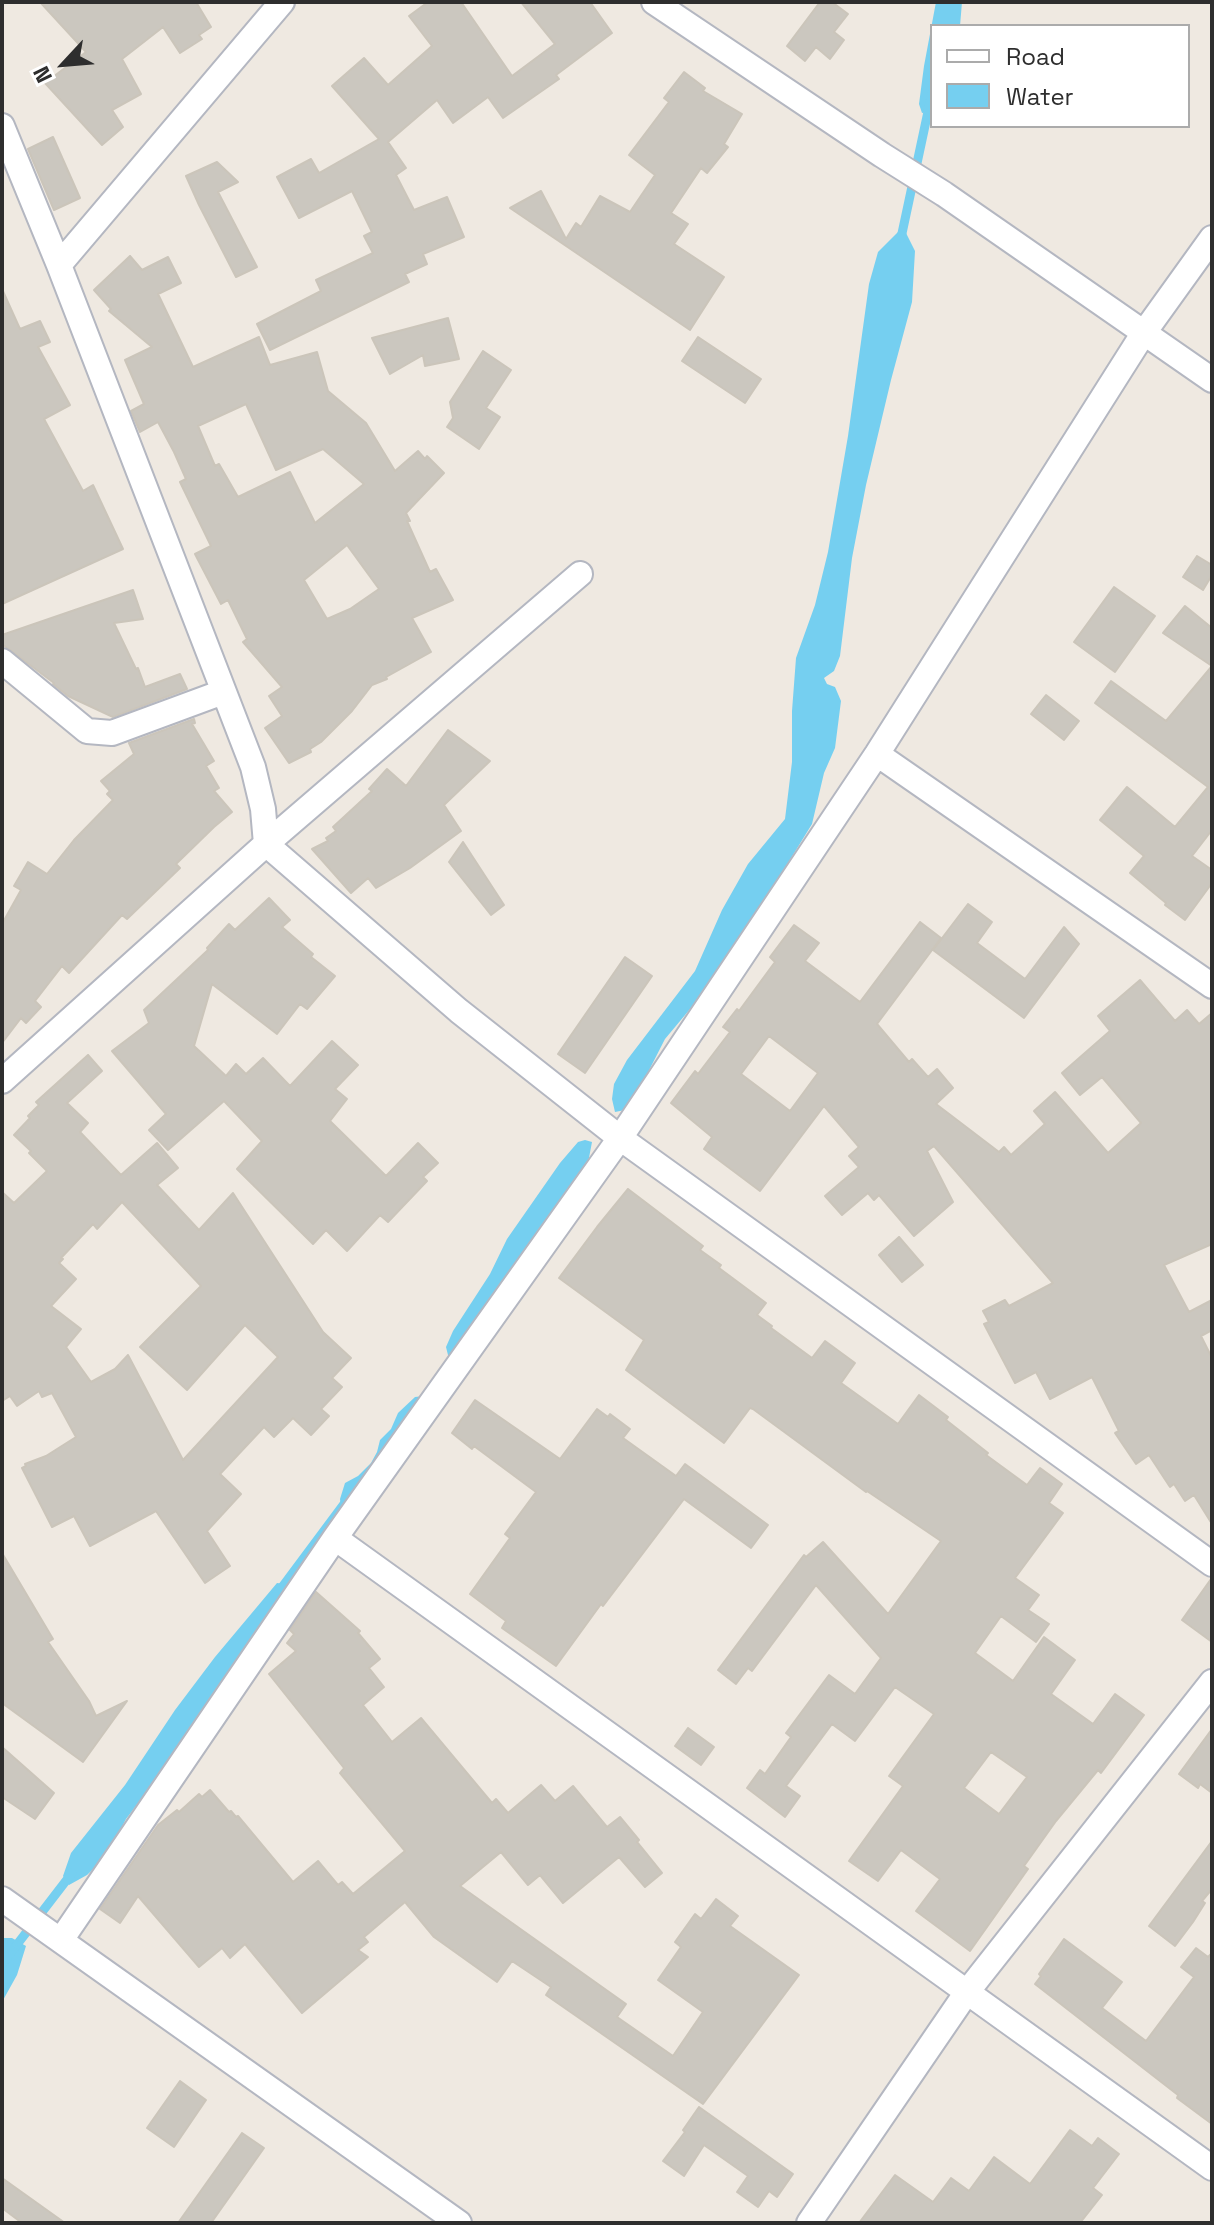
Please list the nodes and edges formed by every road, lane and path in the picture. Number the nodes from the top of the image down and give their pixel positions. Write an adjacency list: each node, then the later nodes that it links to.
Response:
1 (282, 2): 5 (street)
2 (654, 2): 6 (street)
3 (2, 126): 5 (street)
4 (1212, 238): 6 (street)
5 (59, 265): 10 (street)
6 (1143, 334): 7 (street); 11 (street)
7 (1212, 380)
8 (580, 574): 12 (street)
9 (2, 661): 10 (street)
10 (223, 692): 12 (street)
11 (877, 754): 13 (street); 15 (street)
12 (266, 844): 14 (street); 15 (street)
13 (1212, 986)
14 (2, 1081)
15 (620, 1138): 16 (street); 17 (street)
16 (335, 1538): 20 (street); 21 (street)
17 (1212, 1564)
18 (1212, 1682): 21 (street)
19 (4, 1901): 20 (street)
20 (56, 1936): 23 (street)
21 (967, 1992): 22 (street); 24 (street)
22 (1212, 2168)
23 (459, 2223)
24 (809, 2223)

